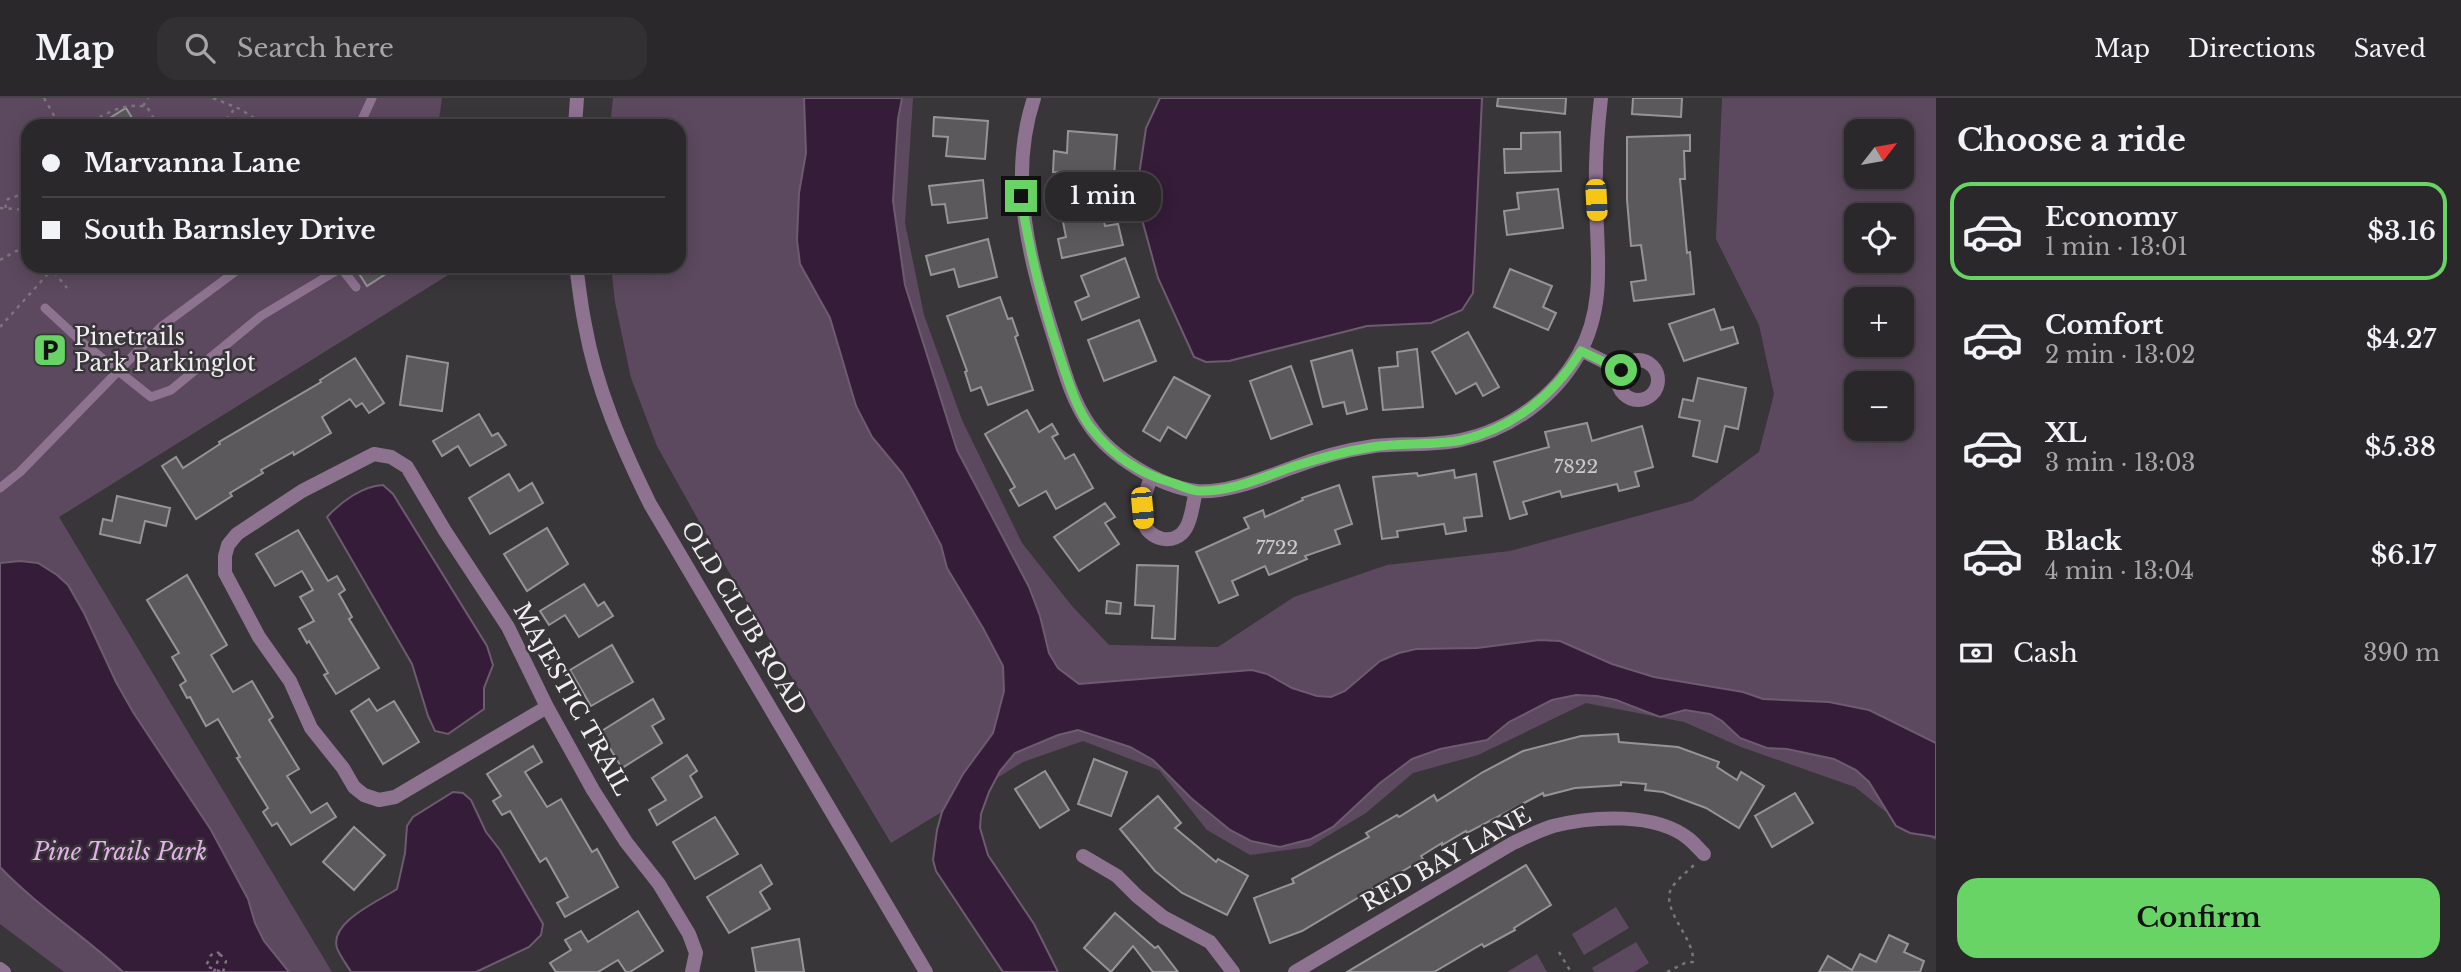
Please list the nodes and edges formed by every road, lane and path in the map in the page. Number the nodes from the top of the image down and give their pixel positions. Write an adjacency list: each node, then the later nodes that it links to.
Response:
1 (44, 98): 10 (path)
2 (148, 98): 8 (path)
3 (213, 98): 9 (path)
4 (372, 98): 15 (lane)
5 (577, 98): 16 (street)
6 (1034, 98): 36 (street)
7 (1601, 98): 33 (street)
8 (143, 106): 11 (path); 12 (path)
9 (236, 107): 13 (path); 14 (path)
10 (56, 119)
11 (97, 119)
12 (153, 119)
13 (227, 119)
14 (256, 119)
15 (362, 119)
16 (576, 119)
17 (21, 194): 19 (path)
18 (0, 208): 19 (path)
19 (6, 208): 20 (path)
20 (21, 209)
21 (21, 250): 22 (path)
22 (0, 260)
23 (47, 273): 32 (path)
24 (56, 273): 30 (path)
25 (234, 273): 34 (lane)
26 (333, 273): 34 (lane)
27 (345, 273): 29 (lane)
28 (577, 273): 47 (street, OLD CLUB ROAD)
29 (356, 287)
30 (67, 288)
31 (45, 308): 34 (lane)
32 (0, 327)
33 (1581, 351): 35 (street); 38 (street)
34 (118, 370): 37 (lane)
35 (1621, 370)
36 (1150, 477): 38 (street); 38 (street)
37 (0, 488)
38 (1196, 491)
39 (547, 707): 39 (street, MAJESTIC TRAIL); 46 (street, MAJESTIC TRAIL)
40 (1704, 854): 49 (street, RED BAY LANE); 51 (path)
41 (1083, 856): 48 (street)
42 (1559, 952): 50 (path)
43 (220, 954): 44 (path); 44 (path); 45 (path)
44 (214, 971): 45 (path)
45 (222, 972)
46 (692, 972)
47 (926, 972)
48 (1233, 972)
49 (1295, 972)
50 (1571, 972)
51 (1667, 972)

